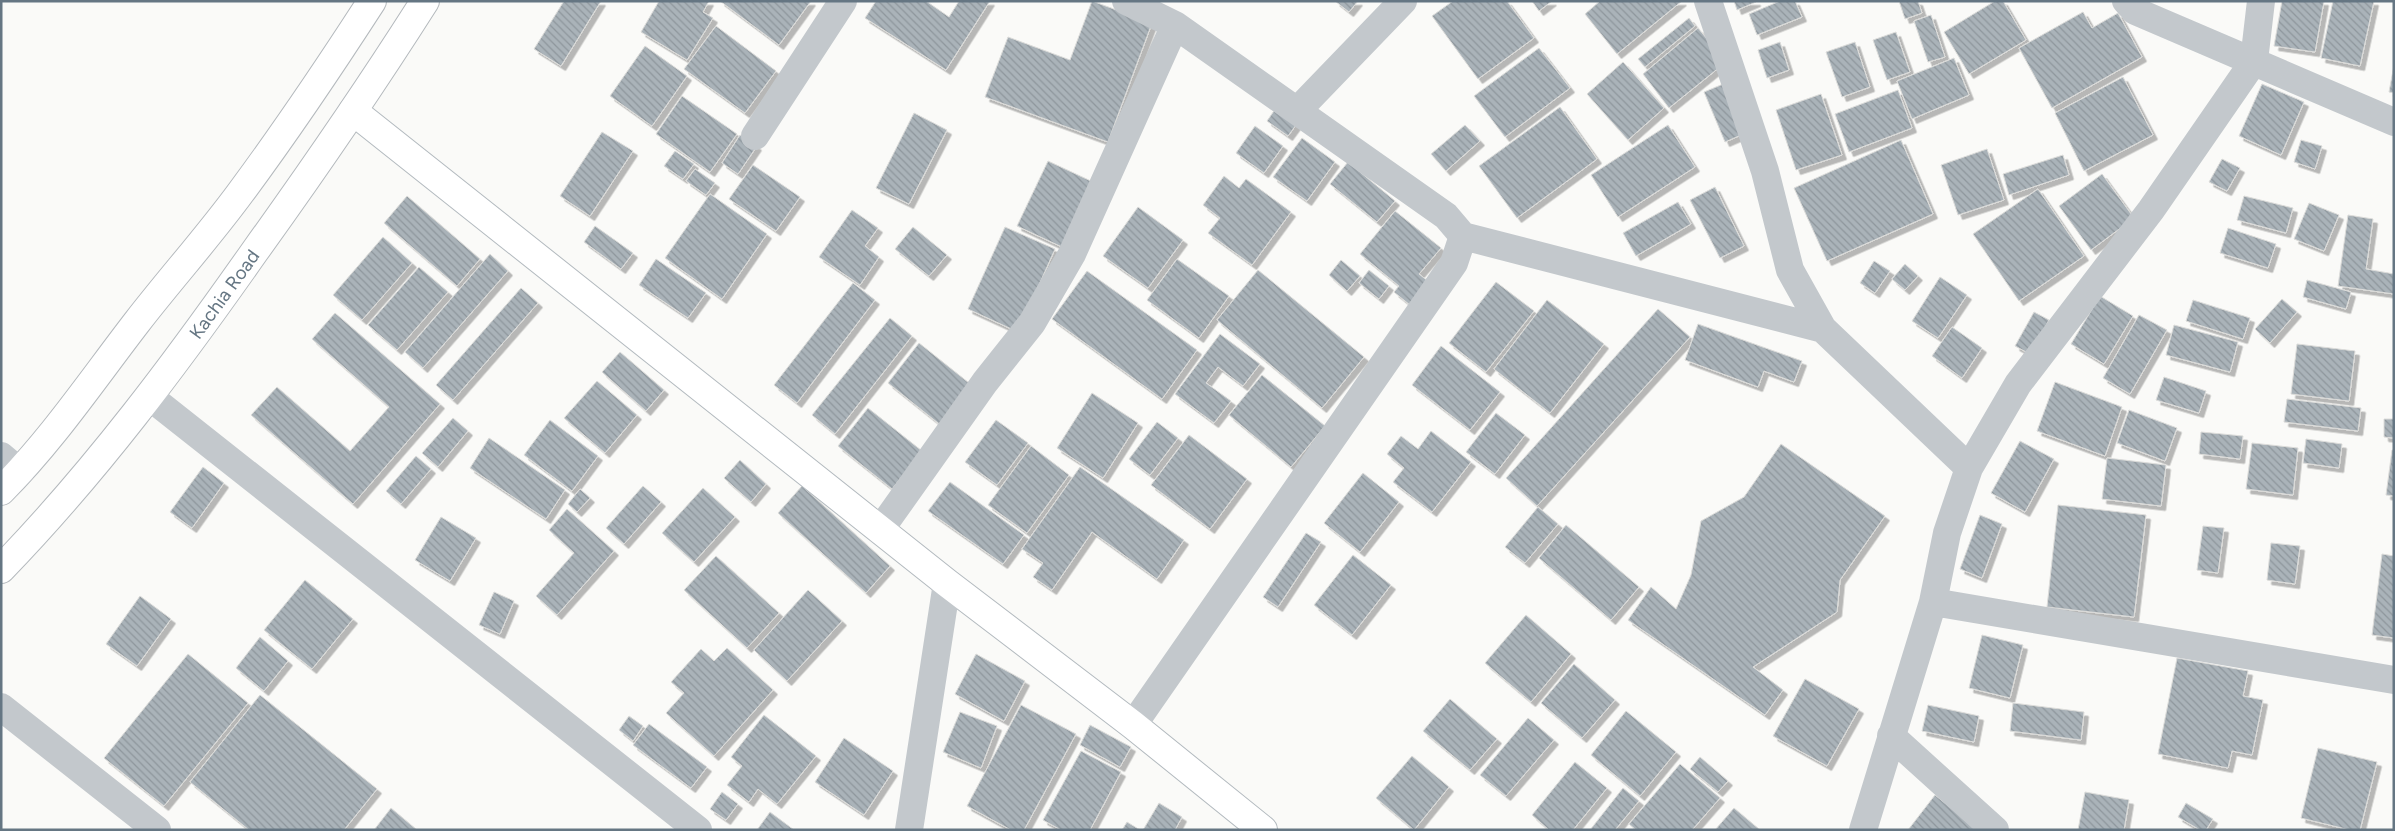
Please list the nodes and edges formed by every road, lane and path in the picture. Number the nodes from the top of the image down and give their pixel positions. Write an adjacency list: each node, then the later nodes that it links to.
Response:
1 (372, 1): 19 (main road)
2 (425, 1): 11 (main road, Kachia Road)
3 (843, 1): 14 (street)
4 (1126, 1): 9 (street)
5 (1402, 1): 12 (street)
6 (1708, 1): 16 (street)
7 (2126, 1): 10 (street)
8 (2261, 1): 10 (street)
9 (1175, 25): 12 (street); 20 (street)
10 (2254, 61): 13 (street); 18 (street)
11 (353, 111): 17 (main road, Kachia Road); 20 (main road)
12 (1297, 111): 15 (street)
13 (2394, 122)
14 (755, 136)
15 (1463, 236): 16 (street); 26 (street)
16 (1823, 329): 18 (street)
17 (150, 397): 21 (main road, Kachia Road); 29 (street)
18 (1969, 468): 23 (street)
19 (7, 473)
20 (880, 530): 22 (main road)
21 (1, 569)
22 (947, 583): 26 (main road); 30 (street)
23 (1933, 602): 24 (street); 27 (street)
24 (2394, 680)
25 (1, 707): 28 (street)
26 (1133, 724): 31 (main road)
27 (1892, 736): 32 (street); 33 (street)
28 (157, 830)
29 (698, 830)
30 (908, 830)
31 (1263, 830)
32 (1863, 830)
33 (1995, 830)

